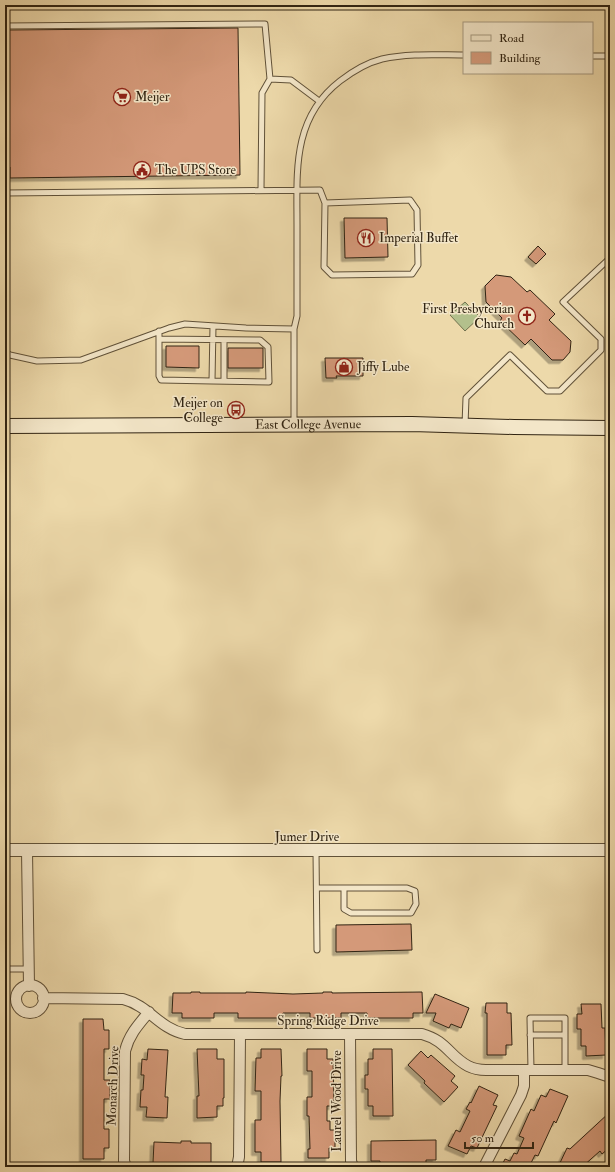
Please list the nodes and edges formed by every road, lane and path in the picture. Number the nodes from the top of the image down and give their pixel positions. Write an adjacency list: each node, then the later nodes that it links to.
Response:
1 (5, 26): 5 (lane)
2 (463, 55): 6 (lane)
3 (593, 56): 4 (lane)
4 (610, 56)
5 (270, 79): 6 (lane); 7 (lane)
6 (319, 101): 8 (lane)
7 (261, 189): 8 (lane); 9 (lane)
8 (297, 189): 10 (lane); 13 (lane)
9 (5, 193)
10 (325, 203): 10 (lane)
11 (610, 258): 23 (lane)
12 (213, 326): 13 (lane); 14 (lane); 16 (lane)
13 (294, 329): 21 (lane)
14 (160, 331): 15 (lane); 18 (lane)
15 (160, 339): 16 (lane); 19 (lane)
16 (213, 340): 17 (lane); 19 (lane)
17 (224, 340): 20 (lane); 20 (lane)
18 (5, 352)
19 (212, 381): 20 (lane)
20 (224, 381)
21 (294, 424): 22 (main road, East College Avenue); 23 (main road, East College Avenue)
22 (5, 426)
23 (465, 426): 24 (main road, East College Avenue)
24 (610, 428)
25 (5, 850): 27 (street, Jumer Drive)
26 (610, 850): 28 (street, Jumer Drive)
27 (27, 851): 28 (street, Jumer Drive); 33 (street)
28 (316, 851): 29 (lane)
29 (316, 888): 30 (lane); 31 (lane)
30 (344, 888): 30 (lane)
31 (317, 950)
32 (5, 969): 33 (lane)
33 (29, 969): 34 (street)
34 (29, 986): 35 (street); 35 (street)
35 (43, 998): 36 (street, Spring Ridge Drive)
36 (149, 1012): 37 (street, Spring Ridge Drive); 44 (street, Monarch Drive)
37 (240, 1034): 38 (street, Spring Ridge Drive); 45 (street)
38 (350, 1034): 41 (street, Spring Ridge Drive); 46 (street, Laurel Wood Drive)
39 (530, 1035): 40 (lane); 40 (lane); 41 (lane)
40 (565, 1035): 42 (lane)
41 (527, 1070): 42 (street, Spring Ridge Drive); 47 (street)
42 (565, 1070): 43 (street, Spring Ridge Drive)
43 (610, 1077)
44 (126, 1167)
45 (237, 1167)
46 (352, 1167)
47 (484, 1167)

